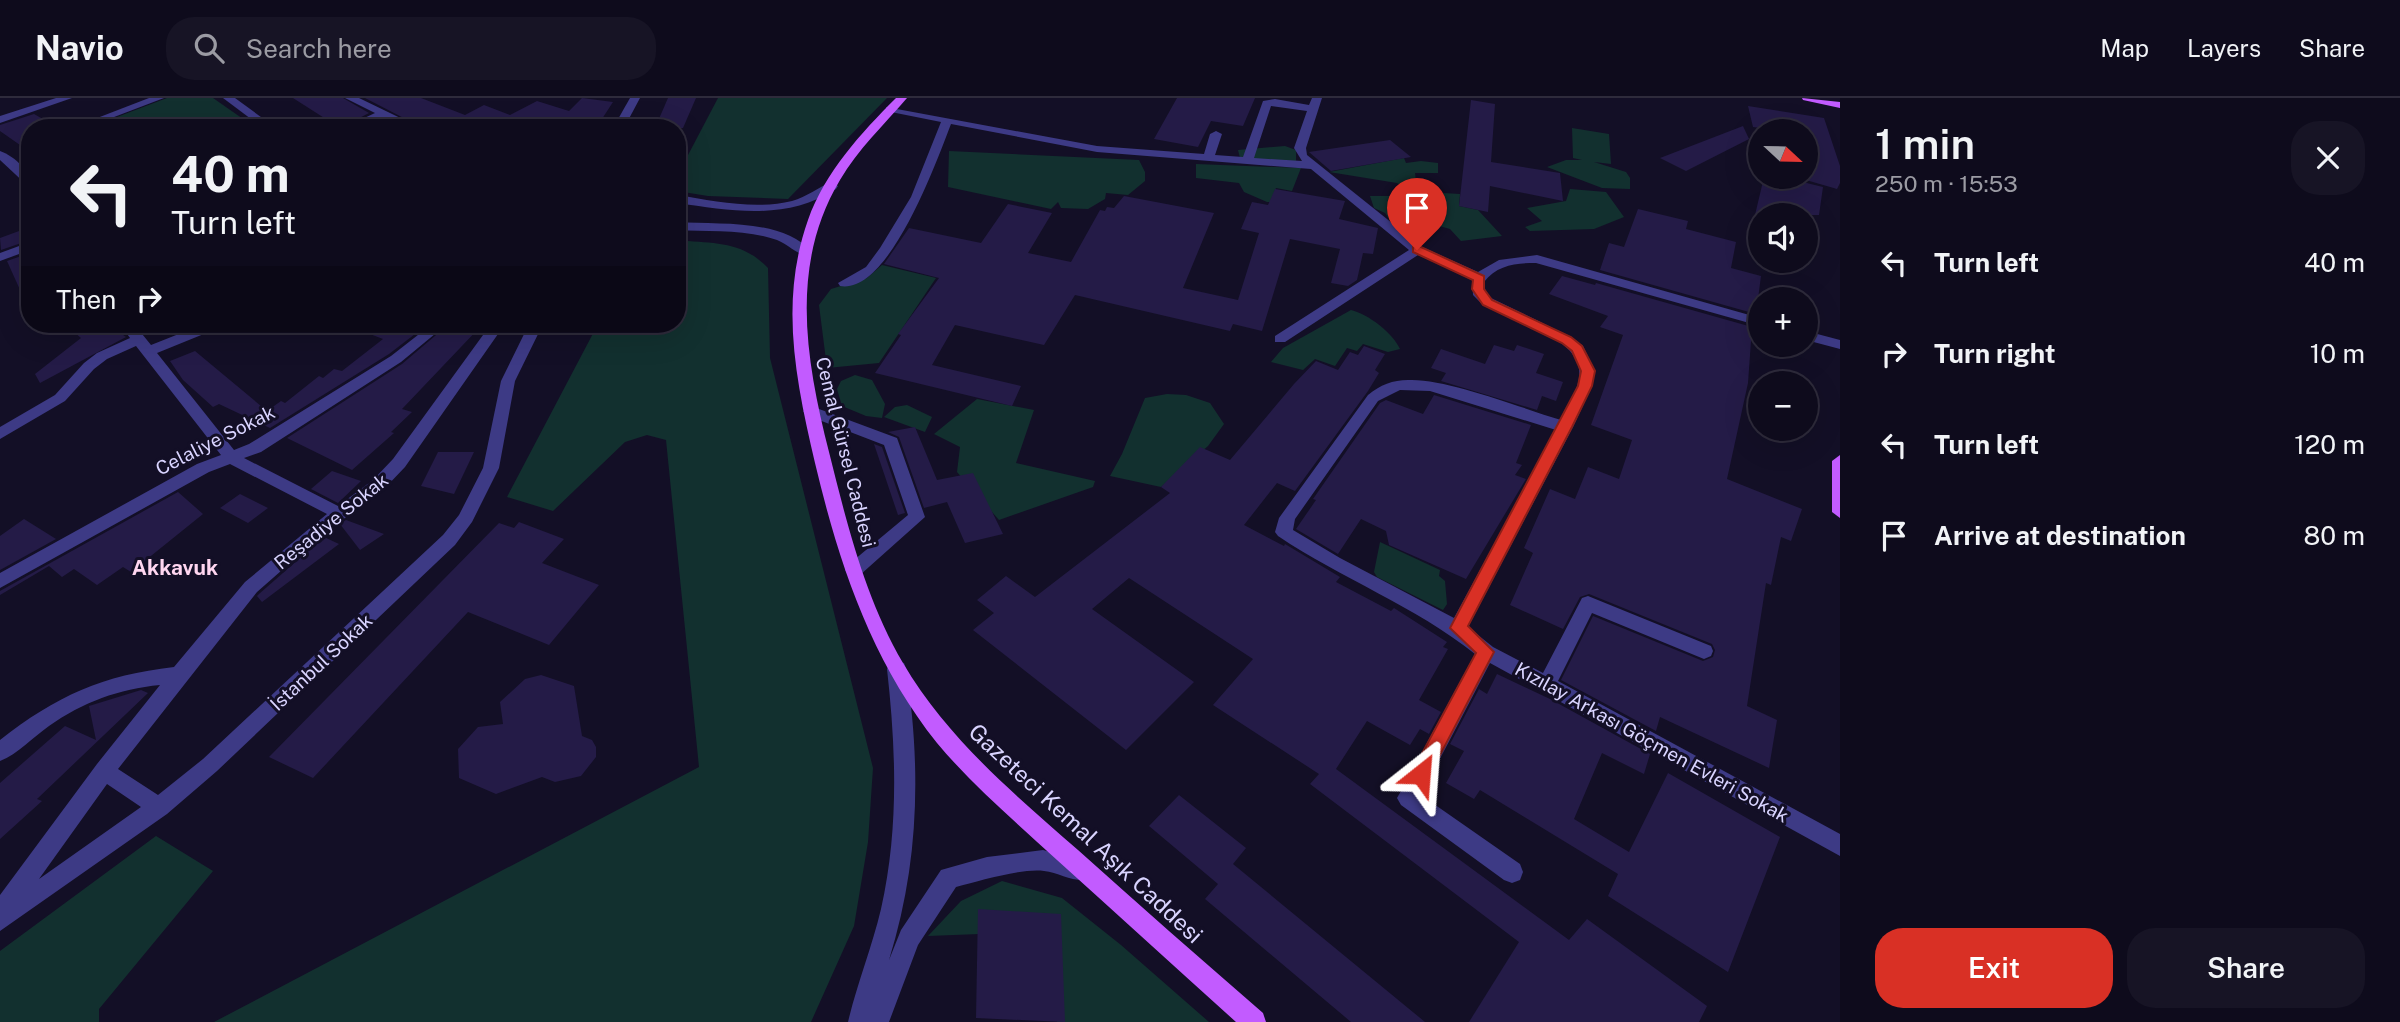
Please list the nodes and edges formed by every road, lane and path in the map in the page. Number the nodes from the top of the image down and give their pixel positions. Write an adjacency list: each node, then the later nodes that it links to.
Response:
1 (67, 98): 17 (street)
2 (159, 98): 12 (street)
3 (228, 98): 13 (street)
4 (350, 98): 11 (street)
5 (635, 98): 16 (street)
6 (902, 98): 10 (main road, Cemal Gürsel Caddesi)
7 (1807, 98): 9 (main road)
8 (1315, 103): 22 (street); 23 (street)
9 (1840, 105)
10 (890, 109): 18 (street); 25 (main road, Cemal Gürsel Caddesi)
11 (382, 114): 14 (street); 15 (street)
12 (100, 119)
13 (258, 119)
14 (370, 119)
15 (394, 119)
16 (623, 119)
17 (0, 120)
18 (947, 121): 21 (street); 33 (street)
19 (1216, 134): 21 (street)
20 (0, 154): 24 (street)
21 (1208, 159): 22 (street)
22 (1247, 162): 23 (street)
23 (1316, 166): 29 (street)
24 (21, 174)
25 (832, 186): 26 (street); 30 (main road, Cemal Gürsel Caddesi)
26 (686, 200)
27 (686, 227): 30 (street)
28 (21, 249): 31 (street)
29 (1417, 250): 32 (street); 40 (street)
30 (806, 252): 44 (main road, Cemal Gürsel Caddesi)
31 (0, 257)
32 (1480, 278): 34 (street); 45 (street)
33 (845, 283)
34 (1748, 319)
35 (134, 333): 42 (street)
36 (185, 333): 42 (street)
37 (429, 333): 47 (street, Celaliye Sokak)
38 (492, 333): 50 (street, Reşadiye Sokak)
39 (532, 333): 61 (street, İstanbul Sokak)
40 (1280, 339)
41 (1818, 339): 43 (street)
42 (144, 345): 46 (street); 47 (street)
43 (1840, 345)
44 (811, 411): 51 (main road, Cemal Gürsel Caddesi); 51 (street)
45 (1565, 427): 53 (street); 53 (street, Kızılay Arkası Göçmen Evleri Sokak)
46 (0, 434)
47 (231, 457): 50 (street); 52 (street, Celaliye Sokak)
48 (1840, 461): 49 (main road)
49 (1840, 512)
50 (339, 513): 57 (street, Reşadiye Sokak)
51 (854, 570): 56 (main road, Cemal Gürsel Caddesi)
52 (0, 581)
53 (1458, 628): 55 (street, Kızılay Arkası Göçmen Evleri Sokak)
54 (1704, 651): 58 (street)
55 (1486, 652): 58 (street, Kızılay Arkası Göçmen Evleri Sokak); 64 (street)
56 (897, 669): 63 (main road, Gazeteci Kemal Aşık Caddesi); 67 (street)
57 (176, 675): 59 (street); 60 (street, Reşadiye Sokak)
58 (1547, 685): 62 (street, Kızılay Arkası Göçmen Evleri Sokak)
59 (0, 752)
60 (104, 771): 61 (street); 65 (street, Reşadiye Sokak)
61 (159, 807): 66 (street, İstanbul Sokak)
62 (1840, 846)
63 (1088, 872): 68 (street); 69 (main road, Gazeteci Kemal Aşık Caddesi)
64 (1512, 873)
65 (0, 914)
66 (0, 920)
67 (860, 1022)
68 (876, 1022)
69 (1254, 1022)

